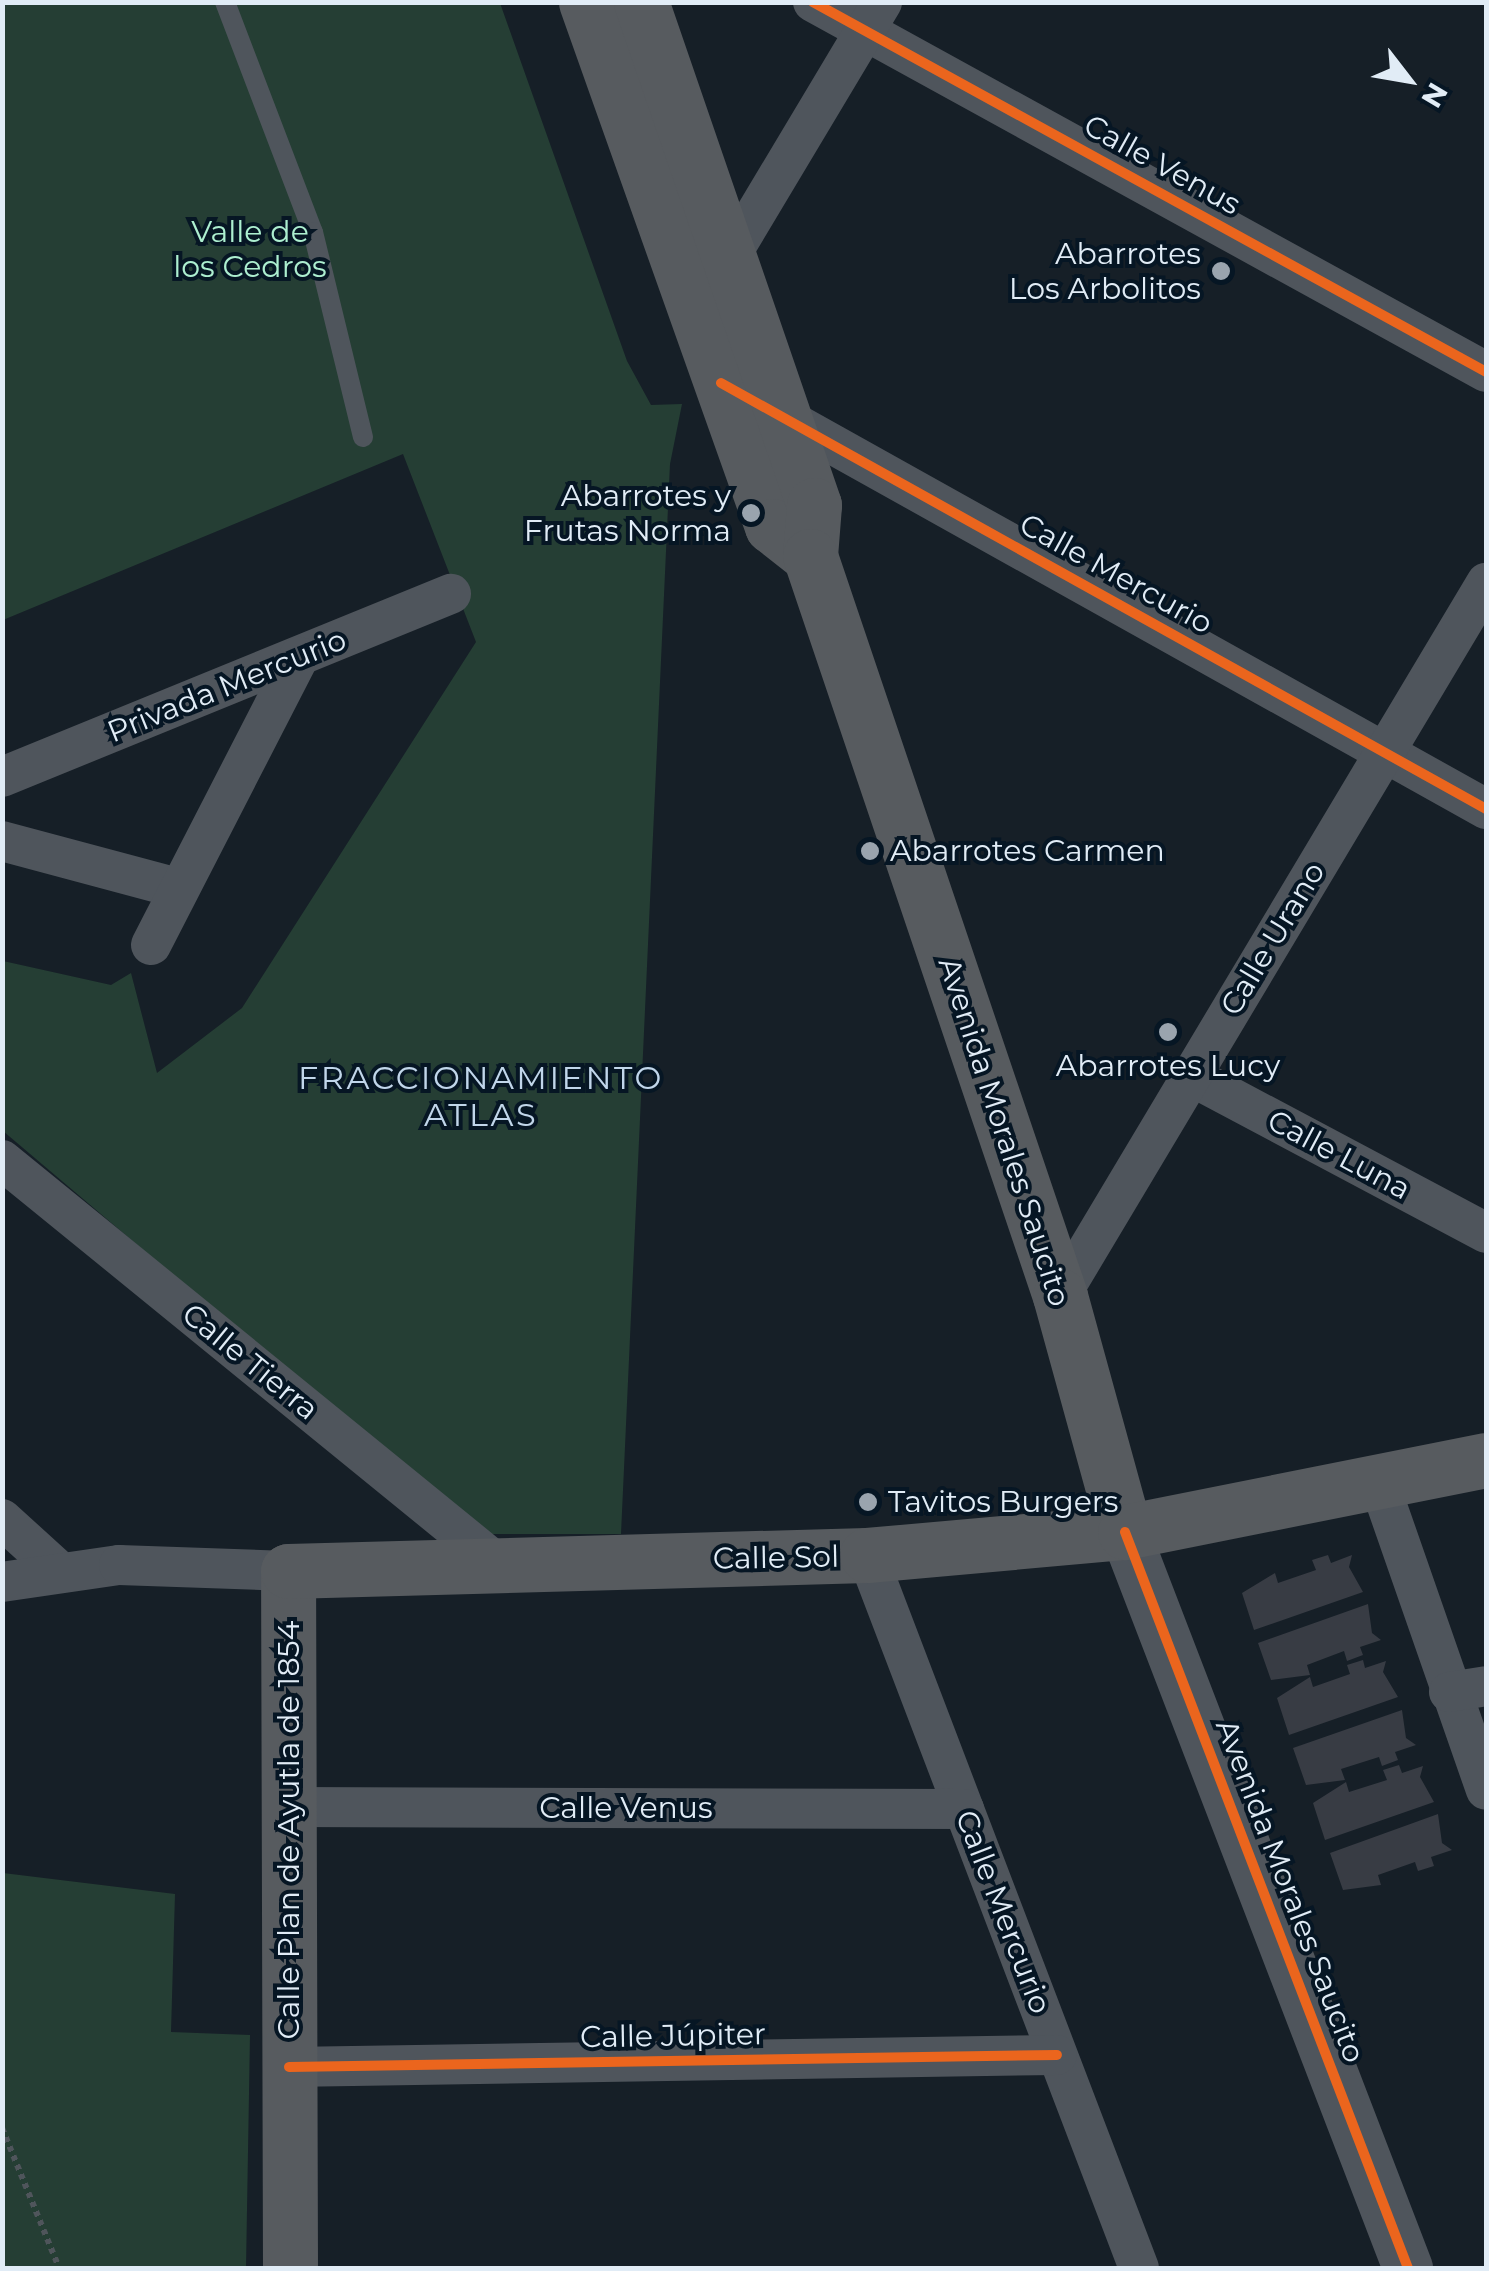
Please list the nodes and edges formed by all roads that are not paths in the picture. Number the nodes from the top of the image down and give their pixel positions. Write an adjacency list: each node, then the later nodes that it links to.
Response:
1 (225, 2): 10 (lane)
2 (586, 2): 8 (main road)
3 (641, 2): 6 (main road, Avenida Morales Saucito)
4 (813, 2): 5 (street, Calle Venus)
5 (874, 17): 6 (street); 7 (street, Calle Venus)
6 (729, 258): 9 (main road, Avenida Morales Saucito)
7 (1486, 372)
8 (721, 383): 9 (street, Calle Mercurio); 11 (main road)
9 (784, 417): 11 (main road, Avenida Morales Saucito); 15 (street, Calle Mercurio)
10 (363, 437)
11 (810, 556): 24 (main road, Avenida Morales Saucito)
12 (1486, 583): 15 (street, Calle Urano)
13 (450, 594): 14 (street, Privada Mercurio)
14 (299, 657): 16 (street, Privada Mercurio); 19 (street)
15 (1385, 752): 17 (street, Calle Mercurio); 21 (street, Calle Urano)
16 (2, 777)
17 (1486, 809)
18 (2, 841): 19 (street)
19 (177, 888): 20 (street)
20 (151, 945)
21 (1191, 1076): 23 (street, Calle Luna); 24 (street, Calle Urano)
22 (2, 1160): 30 (street, Calle Tierra)
23 (1486, 1233)
24 (1060, 1296): 28 (main road, Avenida Morales Saucito)
25 (1486, 1460): 26 (main road, Calle Sol)
26 (1378, 1480): 28 (main road, Calle Sol); 34 (street)
27 (2, 1519): 31 (street)
28 (1125, 1532): 29 (main road, Calle Sol); 42 (street, Avenida Morales Saucito)
29 (867, 1556): 30 (main road, Calle Sol); 37 (street, Calle Mercurio)
30 (498, 1564): 32 (main road, Calle Sol)
31 (57, 1569): 32 (street, Calle Sol); 33 (street, Calle Sol)
32 (288, 1571): 36 (main road, Calle Plan de Ayutla de 1854)
33 (2, 1582)
34 (1468, 1689): 35 (street)
35 (1486, 1790)
36 (289, 1807): 37 (street, Calle Venus); 39 (main road, Calle Plan de Ayutla de 1854)
37 (964, 1809): 38 (street, Calle Mercurio)
38 (1057, 2054): 39 (street, Calle Júpiter); 41 (street, Calle Mercurio)
39 (289, 2068): 40 (main road, Calle Plan de Ayutla de 1854)
40 (290, 2268)
41 (1139, 2268)
42 (1408, 2268)

